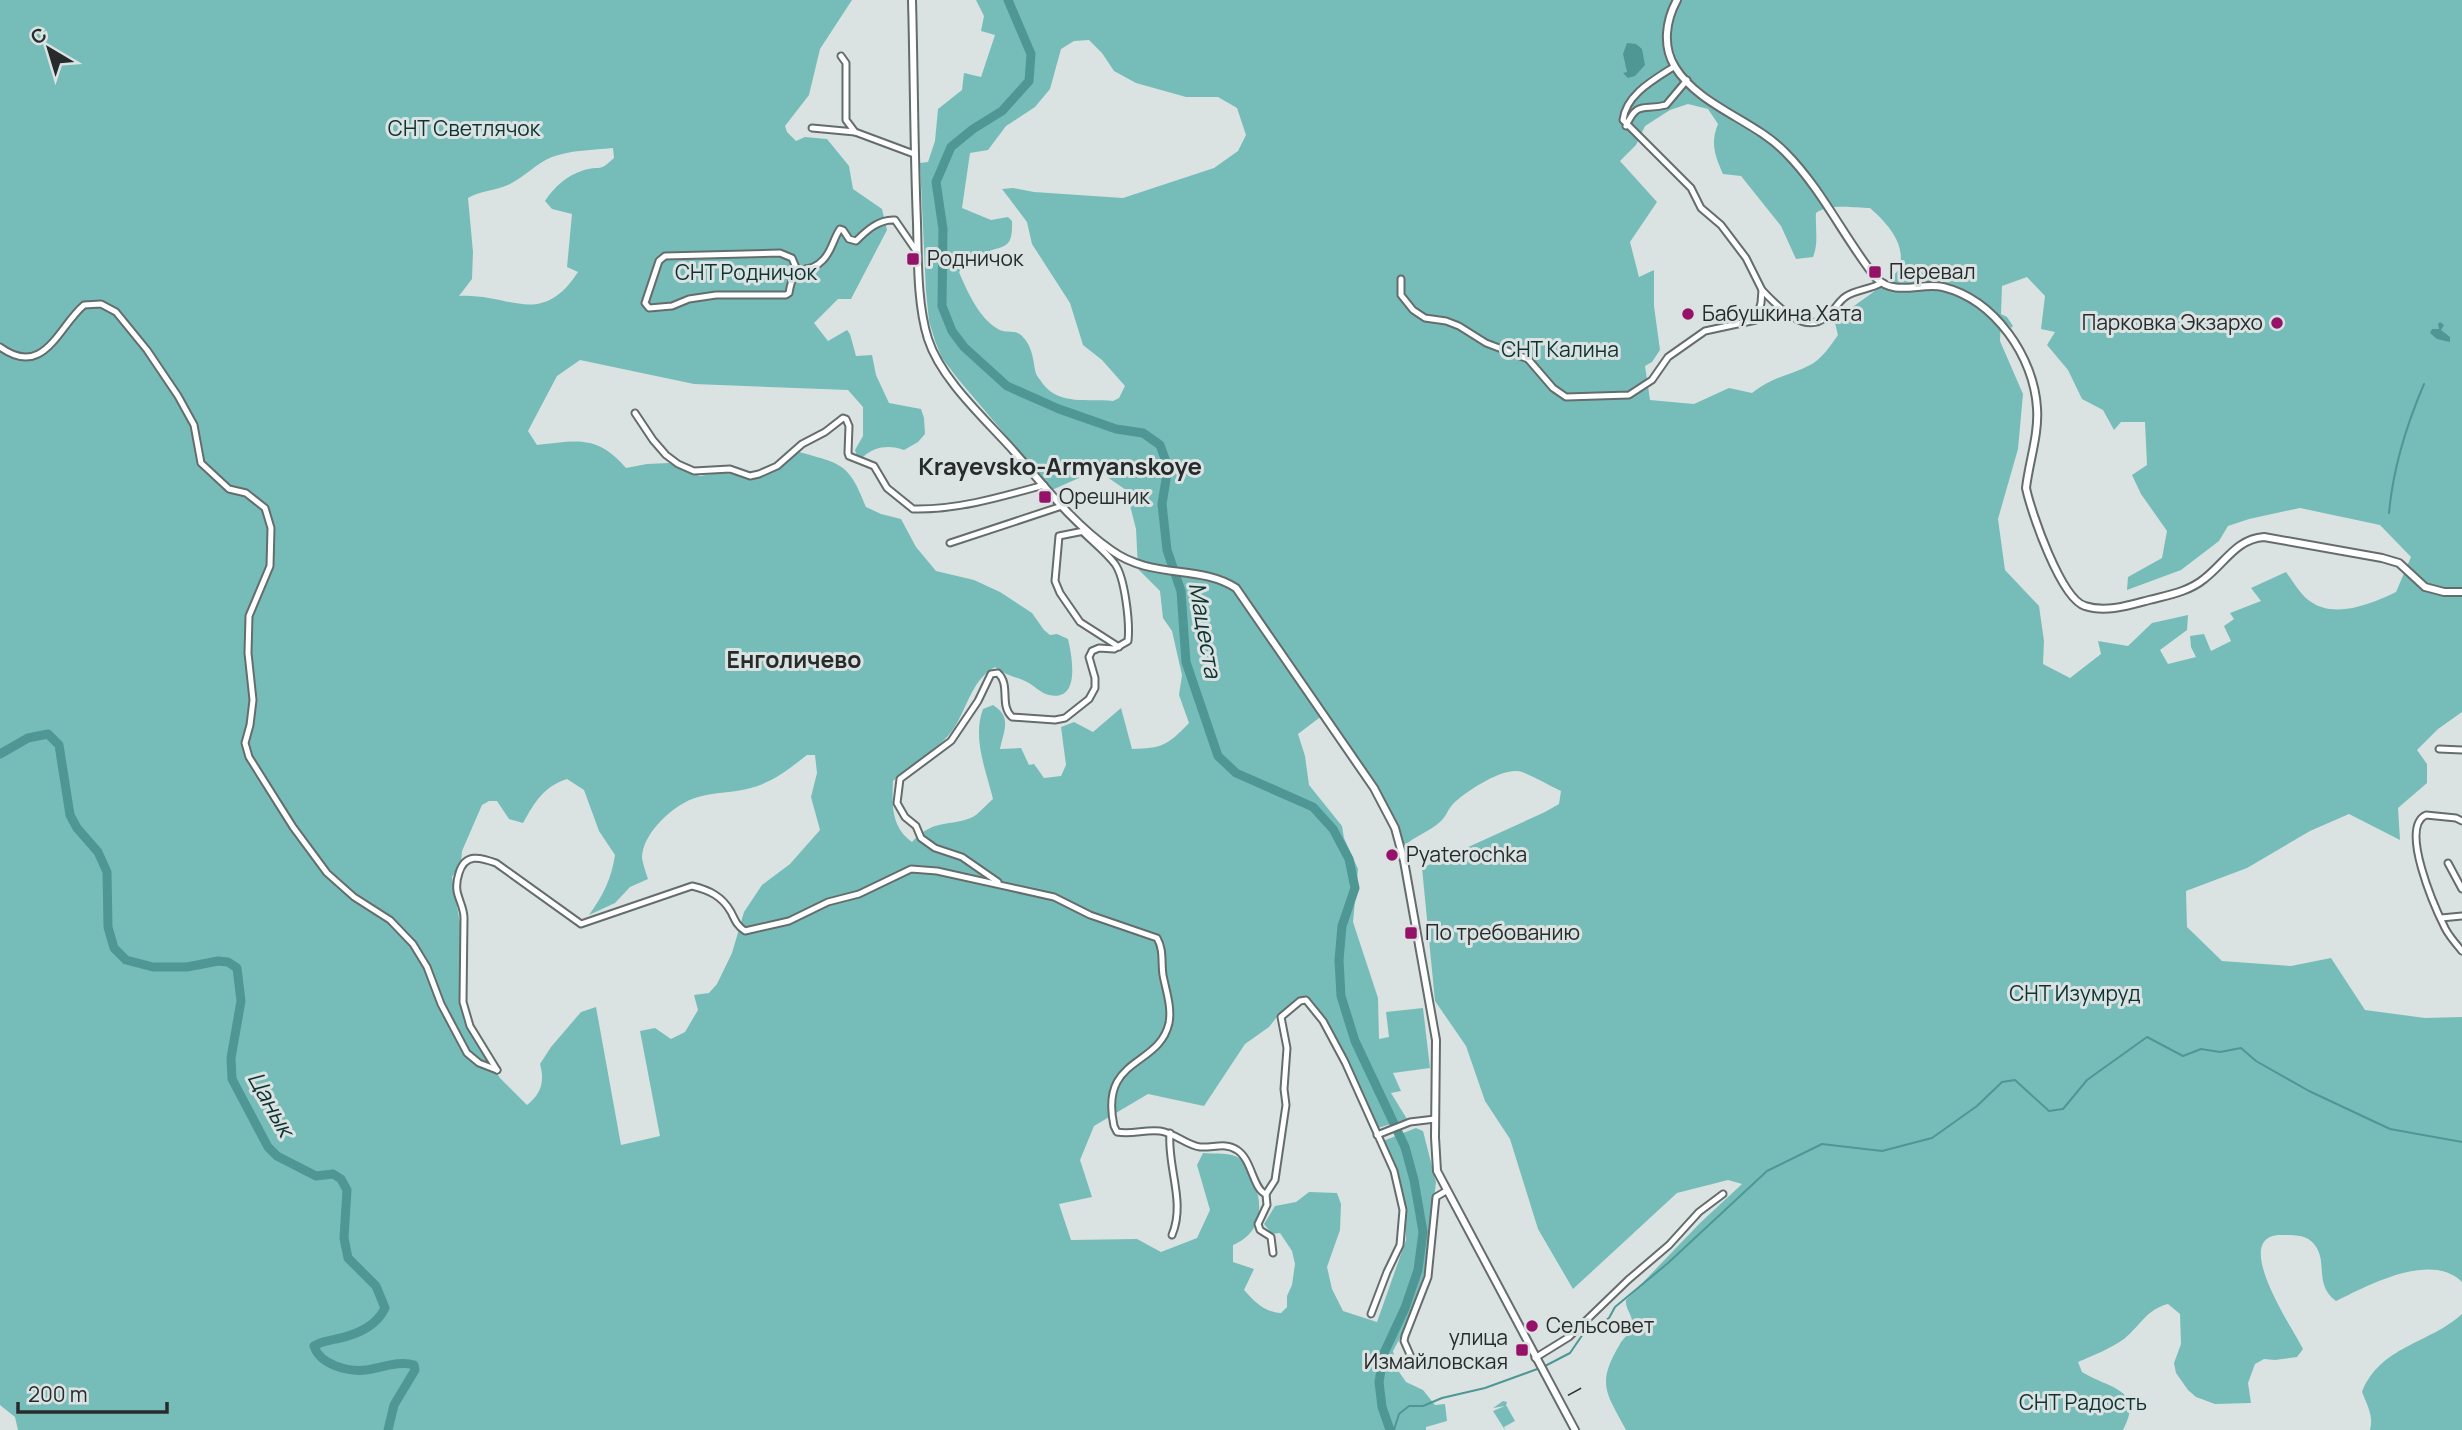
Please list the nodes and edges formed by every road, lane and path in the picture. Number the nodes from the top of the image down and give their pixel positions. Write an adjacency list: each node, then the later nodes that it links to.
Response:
1 (912, 0): 9 (street, I)
2 (1677, 0): 4 (street)
3 (841, 56): 8 (street)
4 (1675, 66): 5 (street); 6 (street)
5 (1687, 80): 6 (street); 13 (street)
6 (1626, 126): 14 (street)
7 (812, 128): 8 (street)
8 (855, 132): 9 (street)
9 (914, 154): 10 (street, I)
10 (917, 252): 11 (street); 19 (street, I)
11 (797, 270): 11 (street)
12 (1401, 279): 16 (street)
13 (1881, 283): 15 (street); 23 (street)
14 (1762, 290): 15 (street); 16 (street)
15 (1770, 298): 16 (street)
16 (1762, 303)
17 (0, 347): 29 (street)
18 (635, 413): 19 (street)
19 (1044, 485): 20 (street, I)
20 (1062, 506): 21 (street, I); 22 (street)
21 (1085, 531): 24 (street); 24 (street); 34 (street, I)
22 (950, 543)
23 (2462, 592)
24 (1119, 647): 29 (street)
25 (2439, 749): 26 (street)
26 (2462, 750)
27 (2462, 821): 32 (street)
28 (2448, 863): 30 (street)
29 (1000, 885): 35 (street)
30 (2462, 888)
31 (2462, 916): 32 (street)
32 (2441, 918): 33 (street)
33 (2462, 951)
34 (1435, 1119): 36 (street); 37 (street, I)
35 (1170, 1133): 38 (street); 40 (street)
36 (1377, 1135): 38 (street); 42 (street)
37 (1446, 1192): 43 (street, I); 44 (street)
38 (1266, 1194): 41 (street)
39 (1723, 1194): 43 (street)
40 (1172, 1235)
41 (1273, 1253)
42 (1371, 1314)
43 (1536, 1359): 45 (street, I)
44 (1415, 1366)
45 (1575, 1430)

